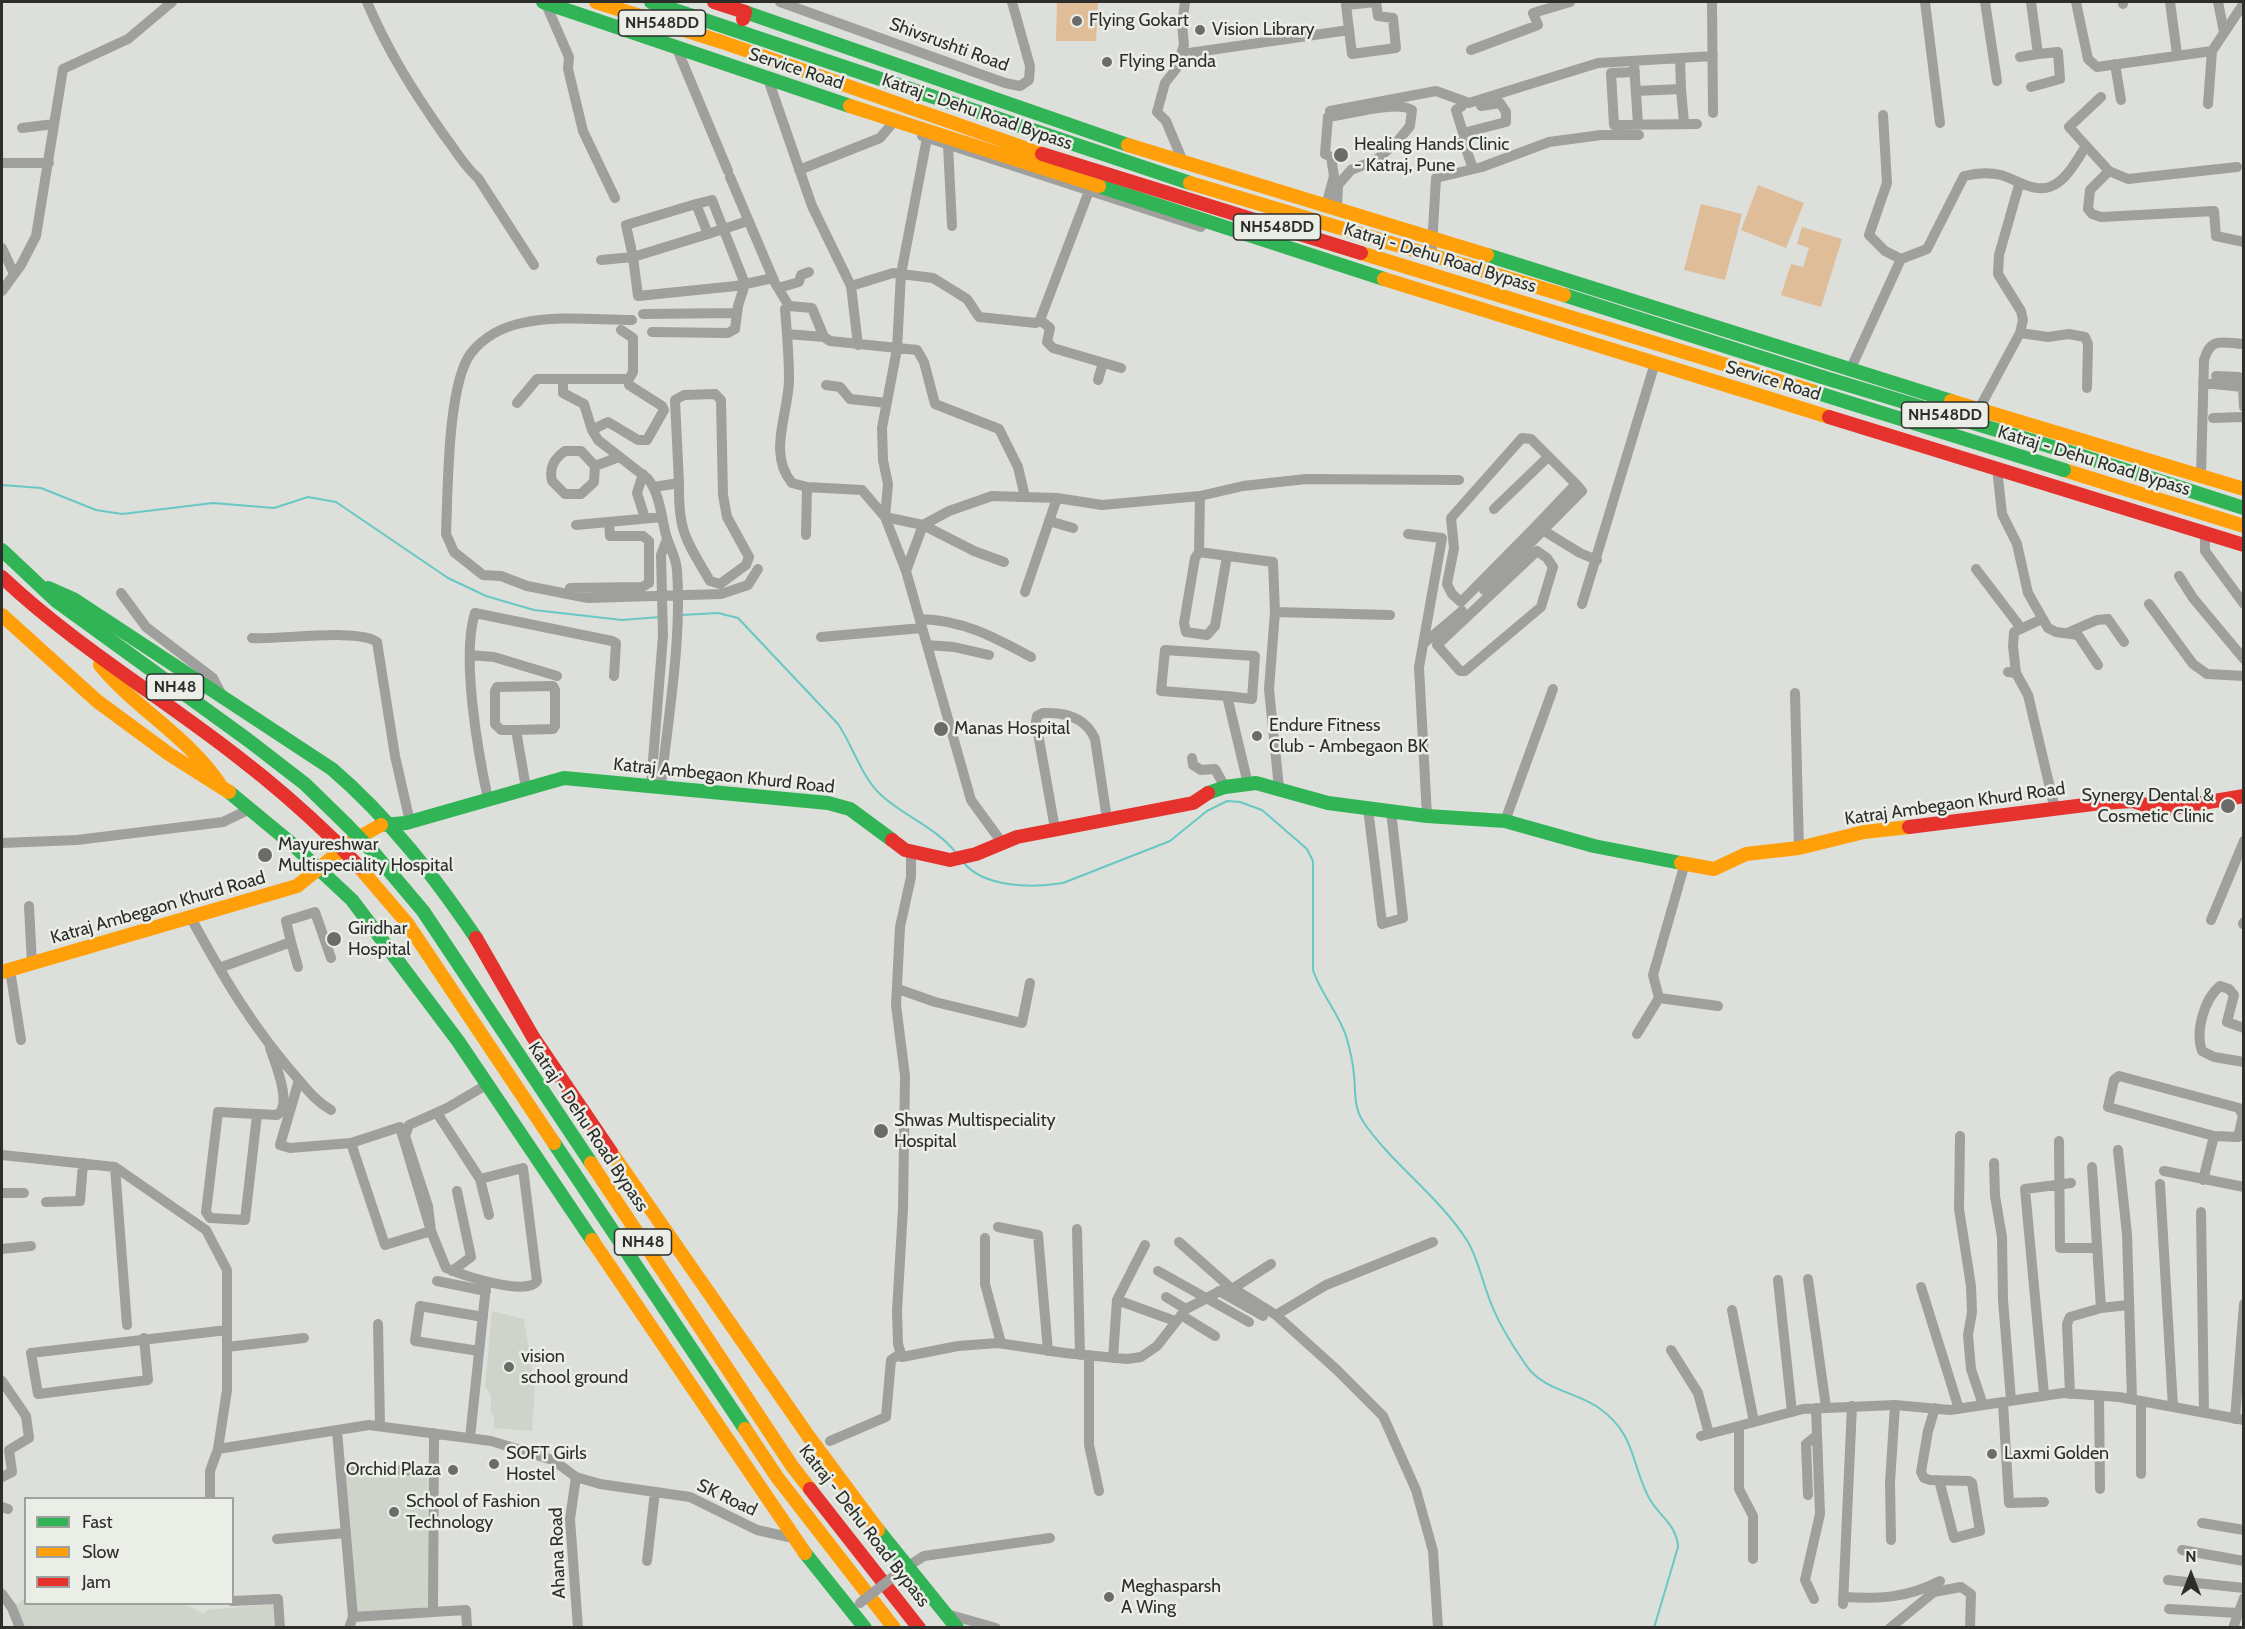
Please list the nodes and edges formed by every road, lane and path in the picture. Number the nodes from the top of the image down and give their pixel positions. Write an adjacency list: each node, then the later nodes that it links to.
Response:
1 (367, 2): 82 (street)
2 (544, 2): 21 (main road, Service Road); 66 (street)
3 (596, 2): 72 (main road, Katraj - Dehu Road Bypass / NH548DD)
4 (651, 2): 63 (main road, Katraj - Dehu Road Bypass / NH548DD)
5 (714, 2): 58 (main road)
6 (780, 2): 7 (street, Shivsrushti Road)
7 (1011, 2)
8 (1185, 2): 24 (street)
9 (1570, 2): 22 (street)
10 (1712, 2): 27 (street)
11 (1924, 2): 47 (street)
12 (1985, 2): 33 (street)
13 (2031, 2): 25 (street)
14 (2076, 2): 30 (street)
15 (2170, 2): 26 (street)
16 (2218, 2): 20 (street)
17 (170, 3): 48 (street)
18 (2244, 3): 20 (street)
19 (1349, 30): 19 (street); 24 (street)
20 (2224, 32): 23 (street)
21 (677, 49): 32 (main road, Service Road); 69 (street)
22 (1471, 50)
23 (2212, 51): 26 (street); 40 (street)
24 (1182, 54): 58 (street)
25 (2038, 54): 28 (street); 34 (street)
26 (2177, 54): 30 (street)
27 (1713, 56): 29 (street); 43 (street)
28 (2020, 57)
29 (1680, 58): 31 (street); 35 (street)
30 (2115, 64): 38 (street)
31 (1634, 66): 36 (street); 39 (street); 51 (street)
32 (768, 79): 41 (main road, Service Road); 61 (street)
33 (1997, 81)
34 (2031, 87)
35 (1682, 89): 36 (street); 45 (street)
36 (1636, 91): 51 (street)
37 (2101, 97): 55 (street)
38 (2121, 100)
39 (1463, 104): 39 (street); 42 (street)
40 (2208, 104)
41 (855, 107): 49 (street, Service Road); 75 (main road, Service Road)
42 (1330, 111)
43 (1713, 113)
44 (1883, 115): 80 (street)
45 (1684, 123): 46 (street); 51 (street)
46 (1697, 123)
47 (1940, 123)
48 (54, 124): 50 (street); 57 (street)
49 (891, 125): 52 (street, Service Road); 61 (street)
50 (22, 128)
51 (1638, 130): 60 (street)
52 (927, 138): 54 (street, Service Road); 85 (street)
53 (1463, 140): 60 (street)
54 (948, 145): 65 (street, Service Road); 70 (street)
55 (2086, 146): 62 (street); 64 (street)
56 (2, 163): 57 (street)
57 (49, 163): 84 (street)
58 (1184, 164): 63 (main road); 68 (main road)
59 (2237, 166): 62 (street)
60 (1473, 169): 76 (street)
61 (799, 170): 88 (street)
62 (2109, 171): 74 (street)
63 (1180, 180): 76 (main road, Katraj - Dehu Road Bypass / NH548DD)
64 (2019, 185): 80 (street); 97 (street)
65 (1089, 191): 75 (street, Service Road); 94 (street)
66 (615, 198)
67 (696, 204): 71 (street); 73 (street); 79 (street)
68 (1332, 207): 68 (street); 76 (main road)
69 (748, 221): 71 (street); 86 (street)
70 (952, 226)
71 (723, 229): 73 (street); 87 (street)
72 (1297, 233): 78 (main road); 140 (main road, Katraj - Dehu Road Bypass / NH548DD, bridge)
73 (708, 234): 79 (street)
74 (2244, 242)
75 (1274, 243): 78 (main road, Service Road)
76 (1432, 247): 100 (main road); 104 (main road, Katraj - Dehu Road Bypass / NH548DD)
77 (2, 248): 84 (street)
78 (1292, 250): 106 (main road, Service Road)
79 (633, 257): 81 (street); 87 (street)
80 (1901, 259): 108 (street)
81 (601, 260)
82 (534, 265)
83 (809, 272): 86 (street)
84 (14, 274): 89 (street)
85 (901, 274): 88 (street); 94 (street); 103 (street)
86 (776, 283): 87 (street); 99 (street)
87 (745, 284): 91 (street)
88 (851, 286): 102 (street)
89 (2, 291)
90 (785, 309): 98 (street)
91 (737, 313): 92 (street); 96 (street)
92 (643, 314)
93 (632, 320): 172 (street)
94 (1040, 320): 105 (street)
95 (621, 330): 110 (street)
96 (651, 332)
97 (2020, 333): 116 (street); 120 (street)
98 (787, 334): 99 (street); 133 (street)
99 (824, 337): 102 (street)
100 (1756, 338): 104 (main road); 108 (main road)
101 (2244, 344): 112 (street)
102 (858, 345): 103 (street)
103 (897, 349): 118 (street); 136 (street)
104 (1751, 353): 138 (main road, Katraj - Dehu Road Bypass / NH548DD, bridge)
105 (1103, 363): 107 (street); 111 (street)
106 (1655, 363): 127 (main road, Service Road); 160 (street)
107 (1120, 368)
108 (1851, 368): 120 (main road)
109 (2216, 376): 115 (street)
110 (563, 379): 117 (street); 123 (street)
111 (1098, 380)
112 (2203, 383): 115 (street); 129 (street)
113 (826, 385): 118 (street)
114 (629, 386): 123 (street)
115 (2243, 387): 119 (street)
116 (2087, 388)
117 (517, 403)
118 (887, 403): 142 (street)
119 (2244, 407)
120 (1972, 412): 129 (main road)
121 (2244, 417): 122 (street)
122 (2213, 418)
123 (592, 430): 124 (street)
124 (619, 457): 126 (street); 128 (street)
125 (1548, 457): 139 (street); 151 (street); 176 (street)
126 (595, 466): 126 (street)
127 (1997, 468): 148 (main road, Service Road); 180 (street)
128 (643, 474): 132 (street); 143 (street)
129 (2201, 475): 134 (main road)
130 (1459, 480): 135 (street)
131 (679, 483): 131 (street); 132 (street)
132 (654, 487): 141 (street)
133 (807, 487): 142 (street); 154 (street)
134 (2244, 489)
135 (1200, 496): 137 (street); 158 (street)
136 (1024, 497): 137 (street); 147 (street)
137 (1057, 498): 144 (street)
138 (2244, 508)
139 (1494, 509)
140 (2203, 514): 148 (main road); 149 (main road, Katraj - Dehu Road Bypass / NH548DD)
141 (662, 517): 143 (street); 155 (street)
142 (885, 517): 147 (street); 164 (street)
143 (645, 518): 145 (street)
144 (1049, 520): 150 (street); 169 (street)
145 (609, 522): 146 (street); 168 (street)
146 (576, 525)
147 (923, 525): 161 (street); 164 (street)
148 (2187, 526): 152 (main road, Service Road)
149 (2244, 526)
150 (1073, 528)
151 (1539, 529): 160 (street); 176 (street)
152 (2205, 533): 156 (main road, Service Road); 175 (street)
153 (1408, 534): 188 (street)
154 (806, 535)
155 (667, 539): 171 (street); 172 (street)
156 (2244, 545)
157 (2, 550): 167 (main road, NH48)
158 (1199, 552): 159 (street); 159 (street)
159 (1227, 556): 177 (street)
160 (1597, 560): 173 (street)
161 (1004, 562)
162 (758, 569): 171 (street)
163 (1976, 569): 182 (street)
164 (906, 571): 181 (street)
165 (2179, 576): 194 (street)
166 (2, 577): 190 (main road, NH48)
167 (38, 584): 202 (main road); 389 (main road, Katraj - Dehu Road Bypass / NH48, bridge)
168 (570, 588)
169 (1025, 592)
170 (121, 593): 202 (street)
171 (677, 600): 172 (street); 184 (street)
172 (663, 601): 184 (street)
173 (1582, 604)
174 (2149, 604): 198 (street)
175 (2244, 604)
176 (1466, 606): 176 (street); 188 (street)
177 (1275, 612): 179 (street); 210 (street)
178 (2, 615): 206 (main road)
179 (1390, 615)
180 (2042, 619): 182 (street); 183 (street)
181 (921, 623): 185 (street); 189 (street); 193 (street)
182 (2021, 628): 215 (street)
183 (2066, 633): 187 (street); 195 (street)
184 (669, 636): 207 (street)
185 (821, 637)
186 (252, 638): 220 (street)
187 (2124, 642)
188 (1423, 644): 217 (street)
189 (927, 645): 192 (street); 225 (street)
190 (89, 650): 206 (main road); 388 (main road, Katraj - Dehu Road Bypass / NH48, bridge)
191 (470, 655): 196 (street); 197 (street); 212 (street)
192 (989, 655)
193 (1031, 657)
194 (2244, 659)
195 (2098, 665)
196 (557, 676)
197 (614, 676)
198 (2244, 676)
199 (1553, 689): 219 (street)
200 (1795, 693): 226 (street)
201 (1227, 696): 201 (street); 205 (street)
202 (223, 697): 221 (main road)
203 (516, 730): 203 (street); 209 (street)
204 (1192, 758): 208 (street)
205 (1248, 784): 208 (main road, Katraj Ambegaon Khurd Road); 210 (main road, Katraj Ambegaon Khurd Road)
206 (221, 786): 214 (main road)
207 (656, 786): 209 (main road, Katraj Ambegaon Khurd Road); 227 (main road, Katraj Ambegaon Khurd Road)
208 (1225, 787): 218 (main road, Katraj Ambegaon Khurd Road)
209 (526, 788): 212 (main road, Katraj Ambegaon Khurd Road)
210 (1279, 788): 213 (main road, Katraj Ambegaon Khurd Road)
211 (2244, 796): 215 (main road, Katraj Ambegaon Khurd Road)
212 (488, 800): 220 (main road, Katraj Ambegaon Khurd Road)
213 (1368, 808): 216 (main road, Katraj Ambegaon Khurd Road); 216 (street)
214 (250, 809): 224 (street); 229 (main road)
215 (2055, 809): 226 (main road, Katraj Ambegaon Khurd Road)
216 (1391, 811): 217 (main road, Katraj Ambegaon Khurd Road)
217 (1427, 816): 219 (main road, Katraj Ambegaon Khurd Road)
218 (1107, 819): 222 (main road, Katraj Ambegaon Khurd Road); 222 (street)
219 (1504, 821): 228 (main road, Katraj Ambegaon Khurd Road)
220 (410, 822): 221 (main road, Katraj Ambegaon Khurd Road)
221 (386, 823): 229 (main road, Katraj Ambegaon Khurd Road); 369 (main road)
222 (1055, 829): 225 (main road, Katraj Ambegaon Khurd Road)
223 (2244, 841): 232 (street)
224 (2, 843)
225 (1003, 844): 227 (main road, Katraj Ambegaon Khurd Road)
226 (1799, 848): 228 (main road, Katraj Ambegaon Khurd Road)
227 (911, 852): 240 (street)
228 (1685, 863): 241 (street)
229 (320, 871): 231 (main road, Katraj Ambegaon Khurd Road); 249 (main road)
230 (29, 906): 235 (street)
231 (191, 918): 235 (main road, Katraj Ambegaon Khurd Road); 237 (street)
232 (2211, 920)
233 (291, 942): 234 (street); 236 (street); 237 (street)
234 (331, 958)
235 (32, 964): 238 (main road, Katraj Ambegaon Khurd Road)
236 (298, 967)
237 (219, 968): 246 (street)
238 (6, 971): 245 (street)
239 (1030, 983): 240 (street)
240 (898, 989): 318 (street)
241 (1659, 998): 242 (street); 244 (street)
242 (1718, 1006)
243 (2244, 1028): 247 (street)
244 (1637, 1034)
245 (21, 1040)
246 (270, 1048): 248 (street); 252 (street)
247 (2244, 1062)
248 (299, 1080): 250 (street); 256 (street)
249 (488, 1084): 251 (street); 361 (main road)
250 (331, 1110)
251 (437, 1113): 264 (street); 278 (street)
252 (256, 1115): 252 (street)
253 (1960, 1136): 329 (street)
254 (2214, 1136): 254 (street); 265 (street)
255 (2059, 1141): 267 (street)
256 (351, 1143): 278 (street); 278 (street)
257 (2118, 1149): 299 (street)
258 (2, 1155): 259 (street)
259 (83, 1163): 261 (street); 273 (street)
260 (1994, 1163): 326 (street)
261 (115, 1167): 308 (street); 309 (street)
262 (2092, 1167): 284 (street)
263 (2164, 1172): 265 (street)
264 (480, 1179): 275 (street); 287 (street)
265 (2203, 1180): 269 (street)
266 (2071, 1183): 267 (street)
267 (2058, 1184): 284 (street); 322 (street)
268 (2160, 1184): 330 (street)
269 (2244, 1187)
270 (457, 1191): 287 (street)
271 (2, 1193): 272 (street)
272 (24, 1193)
273 (45, 1202)
274 (2201, 1212): 335 (street)
275 (489, 1215)
276 (998, 1227): 317 (street)
277 (1077, 1229): 319 (street)
278 (431, 1231): 287 (street)
279 (985, 1238): 313 (street)
280 (1179, 1242): 293 (street)
281 (1433, 1242): 303 (street)
282 (1145, 1245): 297 (street)
283 (31, 1246): 285 (street)
284 (2097, 1248): 300 (street)
285 (2, 1249)
286 (1271, 1264): 293 (street)
287 (452, 1271)
288 (1158, 1271): 296 (street)
289 (1808, 1279): 331 (street)
290 (437, 1281): 305 (street)
291 (1778, 1281): 334 (street)
292 (1921, 1287): 333 (street)
293 (1232, 1289): 294 (street); 303 (street)
294 (1219, 1291): 296 (street); 304 (street)
295 (1166, 1297): 302 (street)
296 (1205, 1297): 302 (street); 306 (street)
297 (1117, 1300): 302 (street); 320 (street)
298 (2244, 1304): 336 (street)
299 (2128, 1305): 300 (street); 325 (street)
300 (2101, 1308): 323 (street)
301 (1732, 1310): 337 (street)
302 (1181, 1315): 310 (street); 320 (street)
303 (1276, 1315): 392 (street)
304 (1263, 1316)
305 (483, 1317): 316 (street); 316 (street)
306 (1249, 1322)
307 (378, 1324): 338 (street)
308 (127, 1325)
309 (227, 1330): 311 (street); 314 (street)
310 (1215, 1336)
311 (144, 1338): 311 (street)
312 (304, 1338): 314 (street)
313 (1001, 1343): 317 (street); 318 (street)
314 (227, 1347): 345 (street)
315 (1671, 1350): 339 (street)
316 (480, 1351): 343 (street)
317 (1048, 1351): 319 (street)
318 (901, 1353): 344 (street)
319 (1084, 1355): 320 (street); 354 (street)
320 (1113, 1358)
321 (2, 1381): 349 (street)
322 (2044, 1394): 323 (street); 326 (street)
323 (2070, 1394): 324 (street)
324 (2098, 1395): 325 (street); 352 (street)
325 (2137, 1400): 330 (street); 348 (street)
326 (2007, 1402): 329 (street); 357 (street)
327 (1895, 1405): 328 (street); 332 (street); 364 (street)
328 (1852, 1406): 331 (street); 371 (street)
329 (1983, 1406): 333 (street)
330 (2173, 1407): 335 (street)
331 (1821, 1408): 334 (street); 342 (street)
332 (1935, 1408): 333 (street); 351 (street)
333 (1959, 1409)
334 (1792, 1412): 337 (street)
335 (2204, 1413): 336 (street)
336 (2239, 1420)
337 (1754, 1422): 339 (street)
338 (380, 1426): 340 (street); 341 (street)
339 (1739, 1426): 366 (street)
340 (337, 1431): 345 (street); 346 (street)
341 (434, 1433): 343 (street); 347 (street)
342 (1817, 1435): 355 (street); 375 (street)
343 (470, 1438): 350 (street)
344 (830, 1441)
345 (218, 1449): 356 (street)
346 (341, 1469): 347 (street); 360 (street)
347 (434, 1471): 379 (street)
348 (2140, 1474)
349 (2, 1477)
350 (576, 1477): 353 (street, SK Road); 386 (street, Ahana Road)
351 (1939, 1480): 351 (street)
352 (2100, 1489)
353 (655, 1491): 361 (street, SK Road); 367 (street)
354 (1099, 1491)
355 (1808, 1495)
356 (210, 1497)
357 (2044, 1502)
358 (2202, 1523): 359 (street)
359 (2244, 1530)
360 (346, 1533): 363 (street); 382 (street)
361 (793, 1538): 377 (main road)
362 (1050, 1538): 369 (street)
363 (278, 1539)
364 (1891, 1540)
365 (2182, 1550): 368 (street)
366 (1753, 1559)
367 (647, 1561)
368 (2244, 1561)
369 (903, 1569): 377 (street, bridge); 381 (main road)
370 (2168, 1580): 372 (street)
371 (1940, 1581)
372 (2244, 1588)
373 (2, 1594): 383 (street)
374 (2244, 1598): 380 (street)
375 (1814, 1599)
376 (234, 1600): 384 (street)
377 (855, 1607): 387 (main road)
378 (2169, 1609): 380 (street)
379 (433, 1612): 382 (street); 385 (street)
380 (2238, 1613): 395 (street)
381 (947, 1614): 390 (main road); 391 (street)
382 (351, 1622)
383 (20, 1628)
384 (280, 1628)
385 (466, 1628)
386 (578, 1628)
387 (865, 1628)
388 (894, 1628)
389 (919, 1628)
390 (957, 1628)
391 (996, 1628)
392 (1438, 1628)
393 (1890, 1628): 394 (street)
394 (1970, 1628)
395 (2234, 1628)

